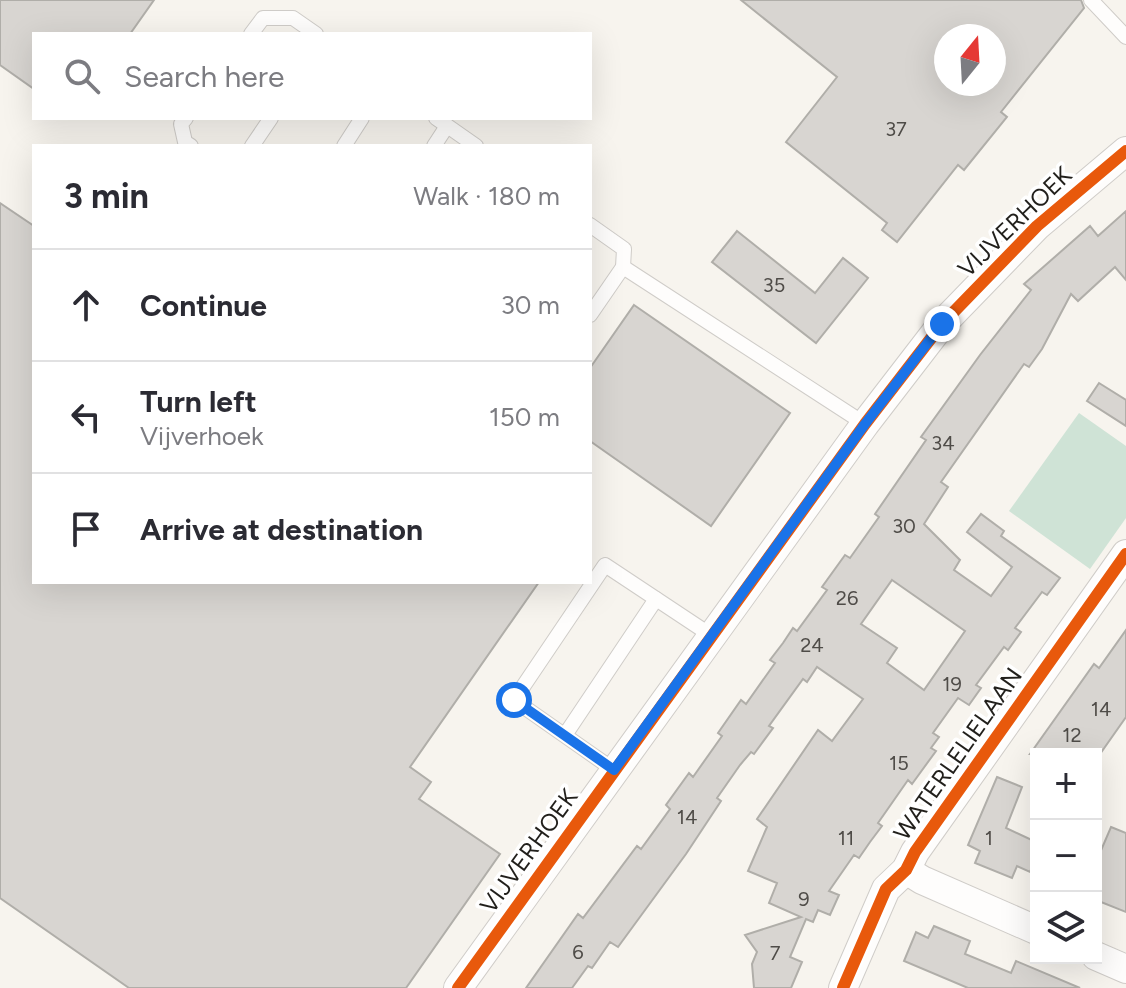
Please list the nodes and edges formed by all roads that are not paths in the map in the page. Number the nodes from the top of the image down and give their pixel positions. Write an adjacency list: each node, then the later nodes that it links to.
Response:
1 (1091, 0): 4 (lane)
2 (252, 32): 3 (lane)
3 (313, 32)
4 (1126, 37)
5 (184, 120): 9 (lane)
6 (270, 120): 10 (lane)
7 (361, 120): 11 (lane)
8 (442, 122): 12 (lane); 13 (lane)
9 (188, 144)
10 (253, 144)
11 (345, 144)
12 (435, 144)
13 (473, 144)
14 (1126, 151): 18 (street, VIJVERHOEK)
15 (592, 226): 16 (lane)
16 (623, 267): 17 (lane); 18 (lane)
17 (592, 312)
18 (865, 424): 21 (street, VIJVERHOEK)
19 (1126, 554): 24 (street, WATERLELIELAAN)
20 (656, 599): 21 (lane); 22 (lane); 22 (lane)
21 (712, 636): 23 (street, VIJVERHOEK)
22 (565, 735): 23 (lane)
23 (614, 770): 28 (street, VIJVERHOEK)
24 (906, 870): 25 (street); 29 (street, WATERLELIELAAN)
25 (1030, 927)
26 (1102, 959): 27 (street)
27 (1126, 969)
28 (458, 988)
29 (843, 988)

